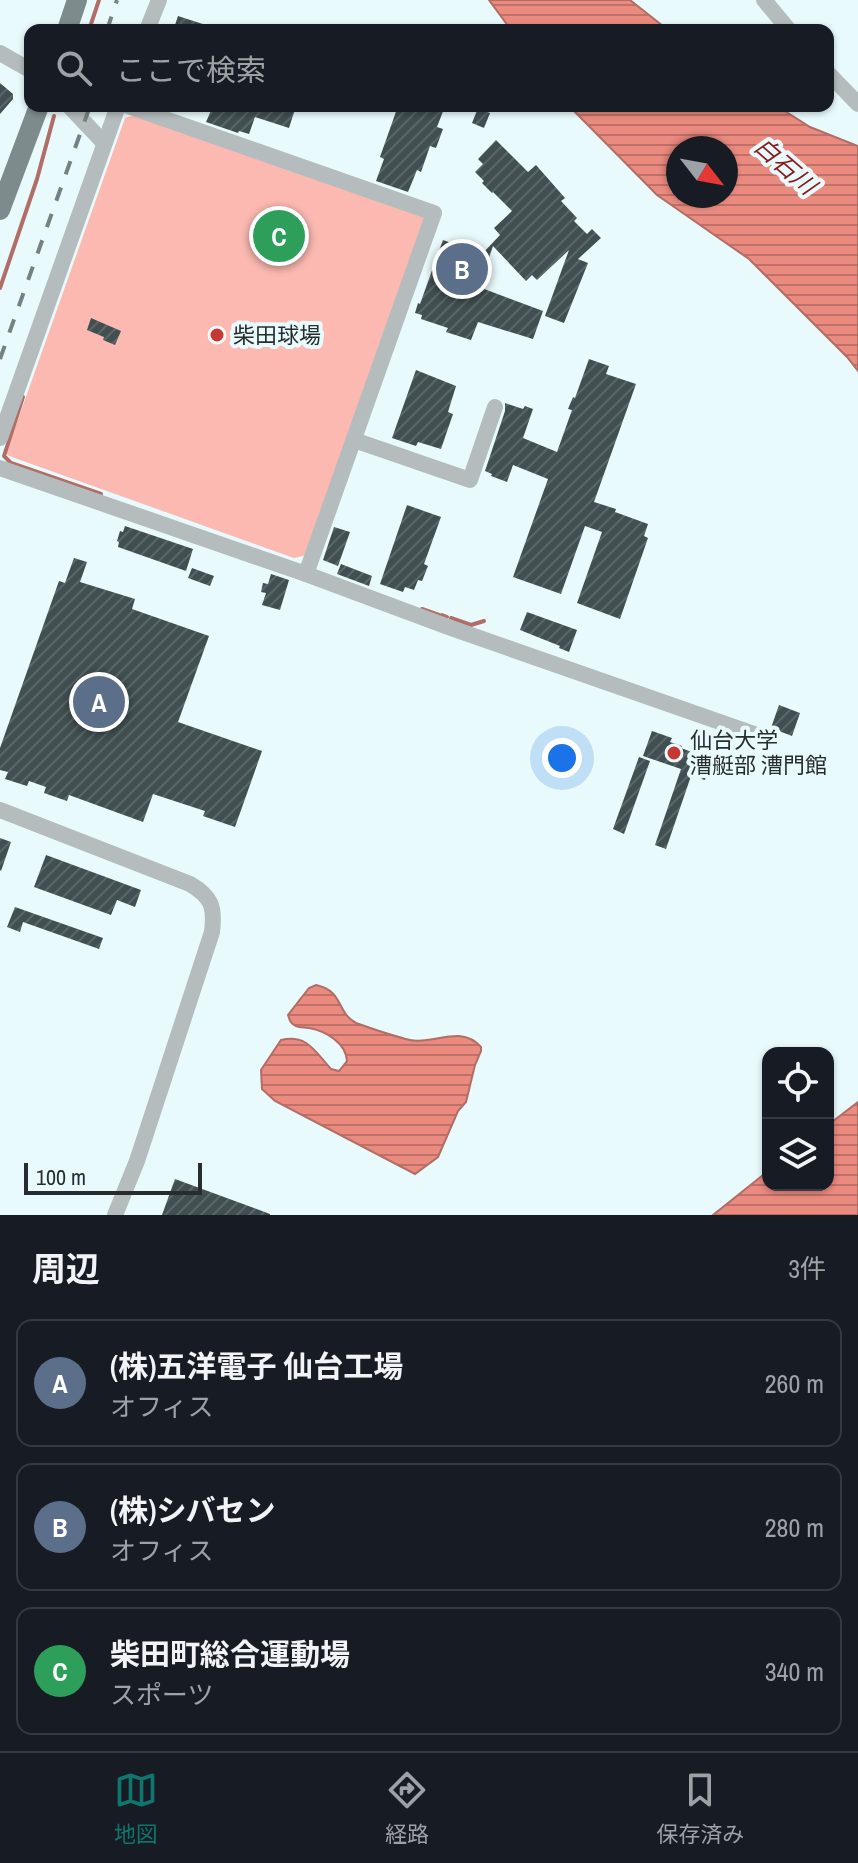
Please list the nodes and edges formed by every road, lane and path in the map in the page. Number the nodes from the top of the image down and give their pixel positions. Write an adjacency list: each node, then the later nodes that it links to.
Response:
1 (77, 0): 4 (main road)
2 (159, 0): 5 (street)
3 (764, 0): 6 (street)
4 (69, 24)
5 (149, 24)
6 (784, 24)
7 (0, 53): 8 (street)
8 (24, 67)
9 (834, 79): 10 (street)
10 (858, 104)
11 (37, 112): 16 (main road)
12 (75, 112): 15 (street)
13 (116, 112): 15 (street)
14 (145, 112): 19 (street)
15 (104, 143): 18 (street)
16 (0, 210)
17 (495, 407): 19 (street)
18 (0, 438)
19 (354, 440): 21 (street)
20 (0, 468): 21 (street)
21 (306, 574): 22 (street)
22 (757, 735)
23 (0, 810): 24 (street)
24 (115, 1215)

